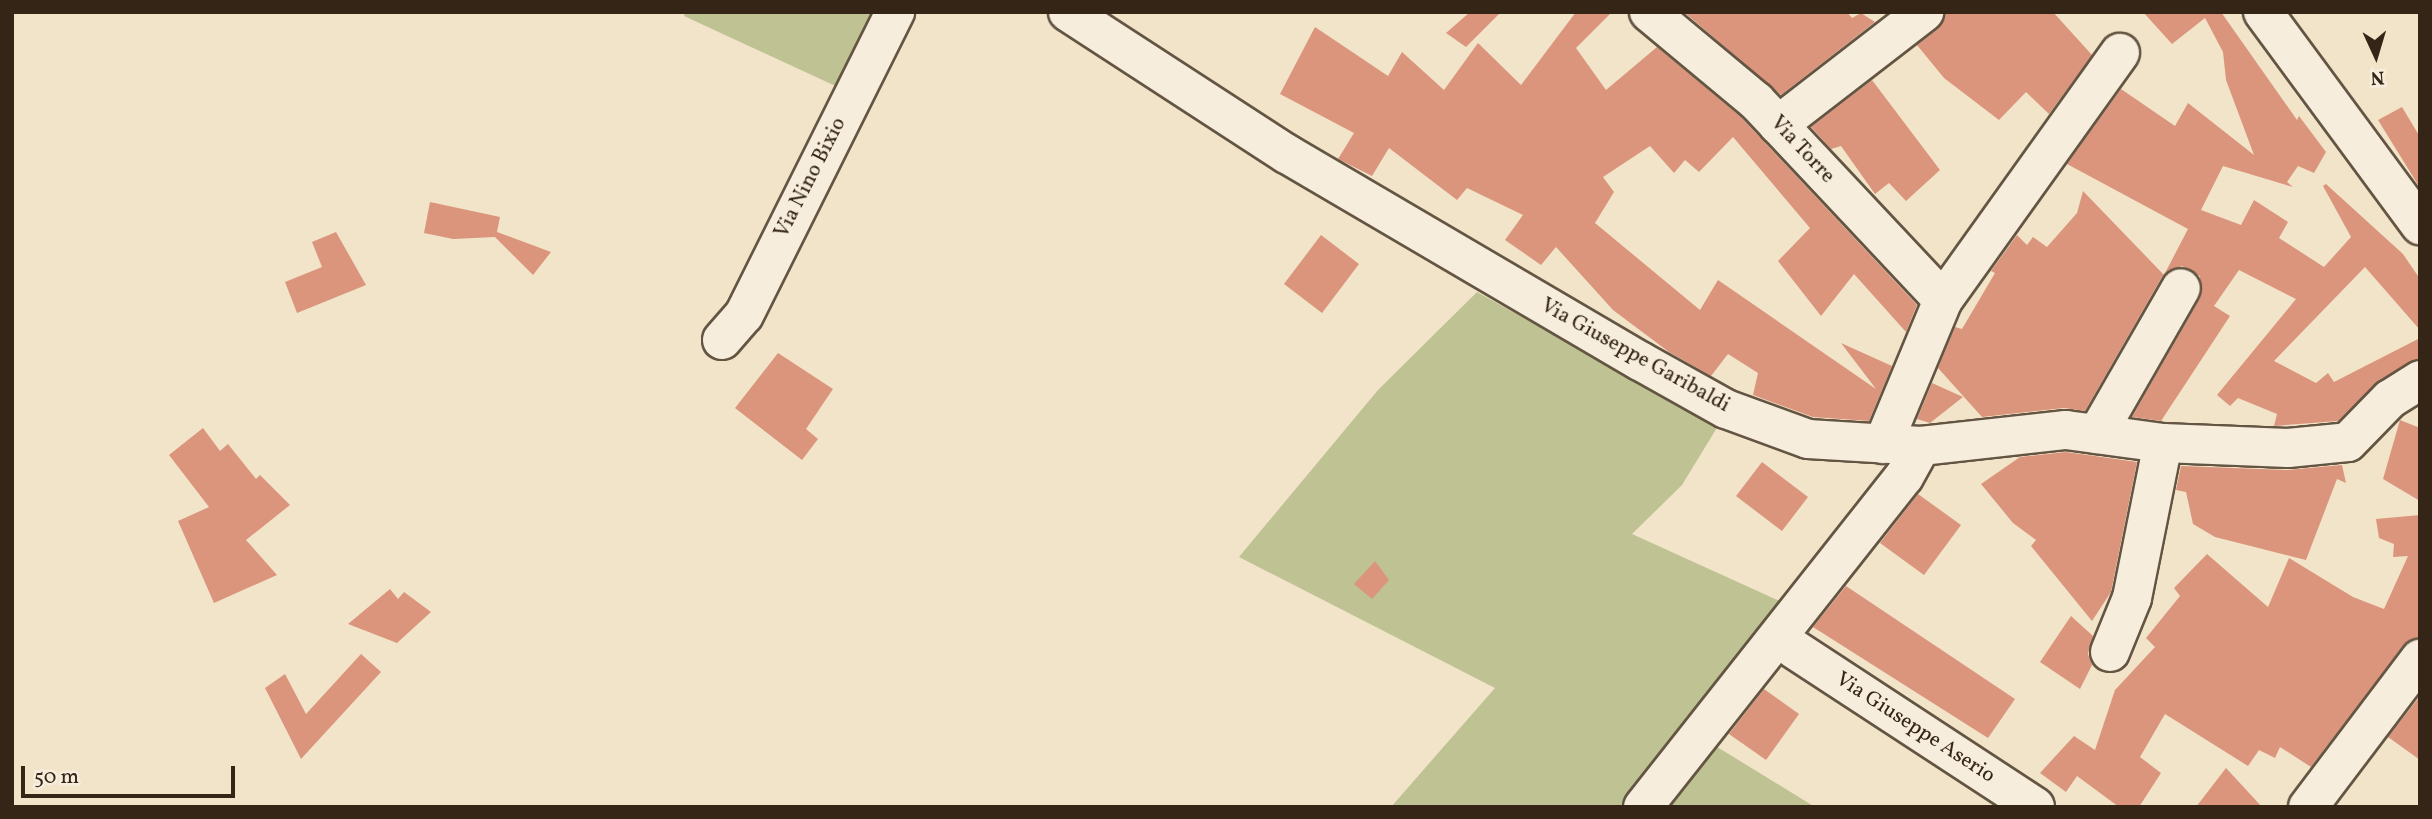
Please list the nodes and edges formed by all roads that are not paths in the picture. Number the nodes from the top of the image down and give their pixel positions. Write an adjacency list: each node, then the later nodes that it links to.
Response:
1 (895, 12): 11 (street, Via Nino Bixio)
2 (1068, 12): 15 (street, Via Giuseppe Garibaldi)
3 (1649, 12): 7 (street, Via Torre)
4 (1924, 12): 7 (street)
5 (2263, 12): 8 (street)
6 (2120, 53): 10 (street)
7 (1778, 125): 10 (street, Via Torre)
8 (2420, 225)
9 (2181, 288): 13 (street)
10 (1943, 300): 15 (street)
11 (722, 340)
12 (2420, 380): 14 (street, Via Giuseppe Garibaldi)
13 (2096, 434): 14 (street, Via Giuseppe Garibaldi); 16 (street, Via Giuseppe Garibaldi)
14 (2163, 443): 18 (street)
15 (1883, 444): 16 (street, Via Giuseppe Garibaldi)
16 (1921, 446): 20 (street)
17 (1794, 649): 21 (street, Via Giuseppe Aserio)
18 (2110, 652)
19 (2420, 659): 22 (street)
20 (1643, 807)
21 (2035, 807)
22 (2308, 807)

